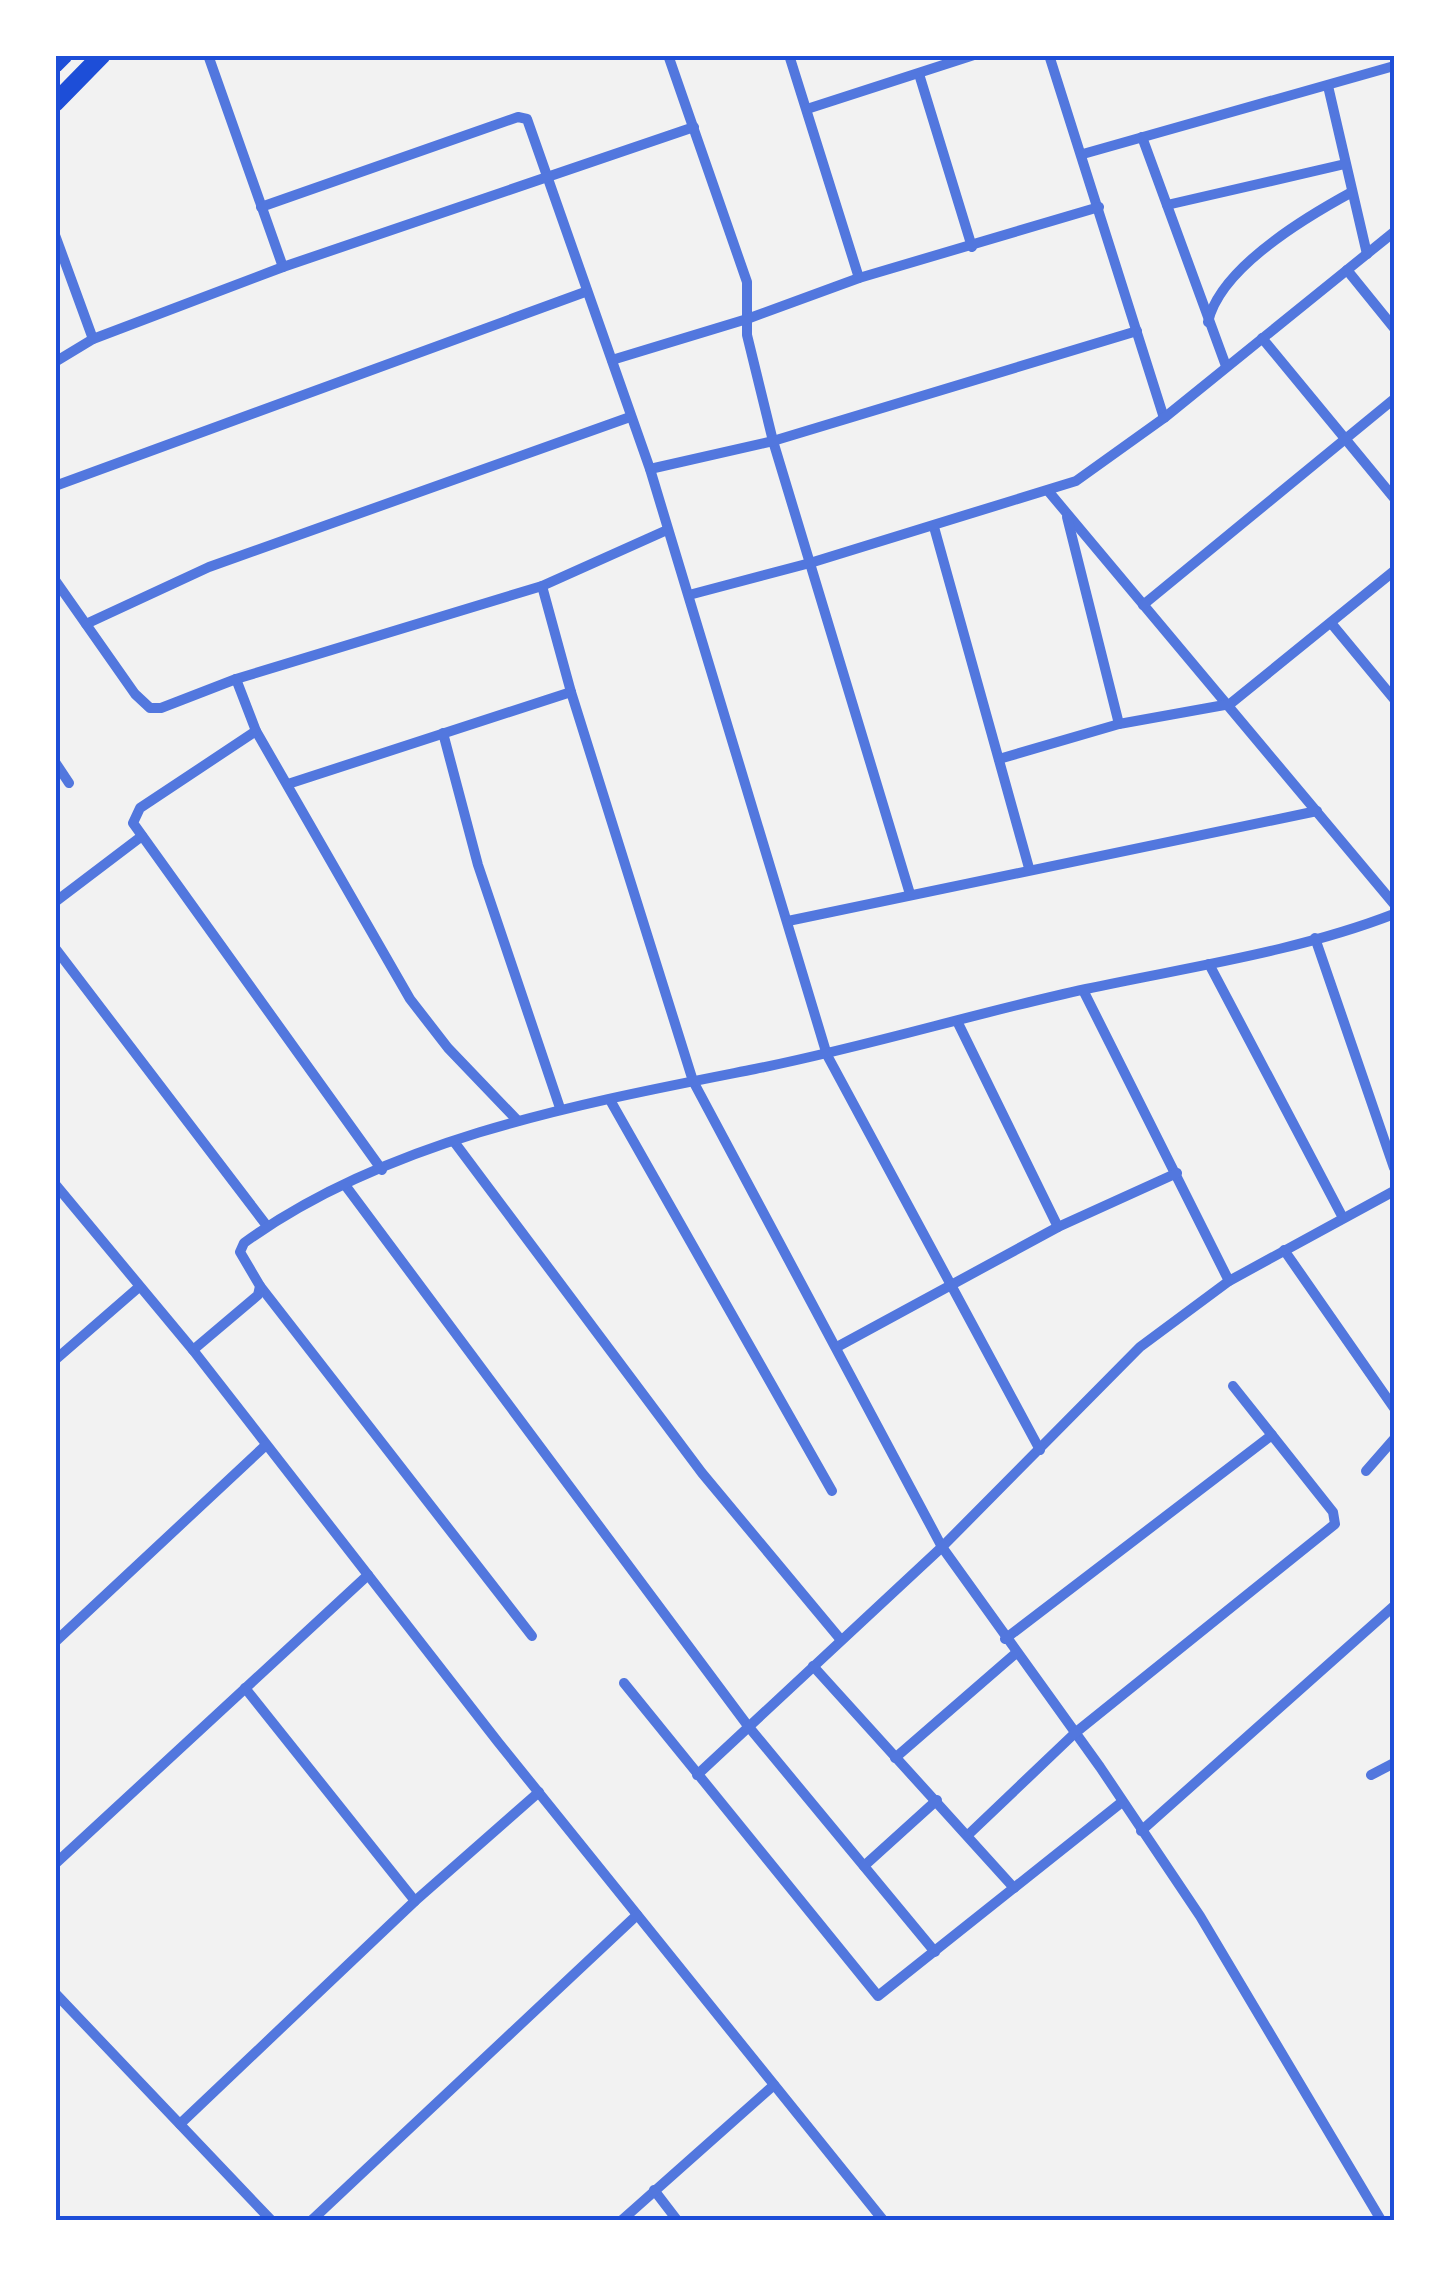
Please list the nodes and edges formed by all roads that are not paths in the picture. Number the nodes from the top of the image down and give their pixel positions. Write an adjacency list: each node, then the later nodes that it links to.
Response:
1 (64, 55): 8 (main road)
2 (102, 55): 12 (main road)
3 (208, 55): 21 (street)
4 (668, 55): 14 (street)
5 (788, 55): 13 (street)
6 (974, 55): 10 (street)
7 (1049, 55): 16 (street)
8 (55, 64)
9 (1394, 66): 11 (street)
10 (919, 74): 13 (street); 25 (street)
11 (1328, 86): 15 (street); 17 (street)
12 (55, 103)
13 (807, 109): 29 (street)
14 (694, 127): 18 (street); 31 (street)
15 (1142, 137): 16 (street); 20 (street)
16 (1084, 154): 22 (street)
17 (1345, 164): 19 (street); 20 (street)
18 (547, 180): 21 (street); 27 (street); 30 (street)
19 (1352, 192): 26 (street); 32 (street)
20 (1167, 206): 32 (street)
21 (261, 207): 27 (street)
22 (1099, 207): 25 (street); 34 (street)
23 (1394, 232): 26 (street)
24 (55, 234): 36 (street)
25 (972, 246): 29 (street)
26 (1367, 254): 28 (street)
27 (282, 267): 36 (street)
28 (1347, 270): 33 (street); 35 (street)
29 (859, 278): 31 (street)
30 (585, 292): 37 (street); 46 (street)
31 (747, 319): 37 (street); 44 (street)
32 (1208, 322): 39 (street)
33 (1394, 328)
34 (1137, 330): 42 (street); 44 (street)
35 (1262, 338): 39 (street); 43 (street)
36 (93, 339): 38 (street)
37 (612, 360): 41 (street)
38 (55, 362)
39 (1226, 366): 42 (street)
40 (1394, 399): 43 (street)
41 (630, 417): 45 (street); 59 (street)
42 (1164, 418): 47 (street)
43 (1345, 438): 48 (street); 57 (street)
44 (773, 441): 45 (street); 52 (street)
45 (650, 469): 51 (street)
46 (55, 486)
47 (1049, 492): 49 (street); 50 (street)
48 (1394, 498)
49 (1066, 513): 57 (street); 64 (street)
50 (934, 526): 52 (street); 67 (street)
51 (667, 530): 55 (street); 56 (street)
52 (810, 564): 56 (street); 74 (street)
53 (1394, 572): 58 (street)
54 (55, 580): 59 (street)
55 (542, 586): 60 (street); 61 (street)
56 (688, 595): 78 (street)
57 (1143, 605): 63 (street)
58 (1330, 622): 62 (street); 63 (street)
59 (86, 624): 60 (street)
60 (236, 679): 65 (street)
61 (571, 692): 66 (street); 85 (street)
62 (1394, 699)
63 (1230, 704): 64 (street); 71 (street)
64 (1119, 724): 67 (street)
65 (256, 731): 70 (street); 72 (street)
66 (443, 733): 70 (street); 87 (street)
67 (999, 759): 73 (street)
68 (55, 762): 69 (street)
69 (69, 783)
70 (288, 784): 88 (street)
71 (1317, 810): 73 (street); 76 (street)
72 (142, 836): 75 (street); 91 (street)
73 (1029, 868): 74 (street)
74 (910, 894): 78 (street)
75 (55, 902)
76 (1394, 904)
77 (1394, 914): 79 (street)
78 (788, 921): 84 (street)
79 (1315, 938): 81 (street); 90 (street)
80 (55, 948): 97 (street)
81 (1209, 964): 82 (street); 96 (street)
82 (1083, 990): 83 (street); 92 (street)
83 (958, 1021): 84 (street); 98 (street)
84 (827, 1055): 85 (street); 103 (street)
85 (693, 1082): 86 (street); 104 (street)
86 (610, 1100): 87 (street); 114 (street)
87 (560, 1108): 88 (street)
88 (518, 1121): 89 (street)
89 (455, 1143): 91 (street); 120 (street)
90 (1394, 1168)
91 (382, 1170): 94 (street)
92 (1177, 1173): 98 (street); 100 (street)
93 (55, 1184): 102 (street)
94 (346, 1185): 97 (street); 126 (street)
95 (1394, 1191): 96 (street)
96 (1342, 1216): 99 (street)
97 (266, 1226): 101 (street)
98 (1058, 1227): 103 (street)
99 (1284, 1250): 100 (street); 108 (street)
100 (1229, 1282): 112 (street)
101 (260, 1286): 105 (street); 118 (street)
102 (140, 1287): 105 (street); 106 (street)
103 (949, 1289): 104 (street); 112 (street)
104 (837, 1347): 115 (street)
105 (193, 1350): 111 (street)
106 (55, 1360)
107 (1232, 1386): 109 (street)
108 (1394, 1408)
109 (1272, 1435): 119 (street); 127 (street)
110 (1394, 1439): 113 (street)
111 (266, 1445): 116 (street); 121 (street)
112 (1040, 1450): 115 (street)
113 (1366, 1471)
114 (832, 1491)
115 (942, 1547): 119 (street); 120 (street)
116 (368, 1575): 125 (street); 132 (street)
117 (1394, 1606): 135 (street)
118 (532, 1636)
119 (1005, 1638): 122 (street)
120 (841, 1640): 123 (street)
121 (55, 1642)
122 (1016, 1654): 127 (street); 128 (street)
123 (812, 1666): 126 (street); 128 (street)
124 (624, 1683): 131 (street)
125 (245, 1688): 137 (street); 140 (street)
126 (748, 1726): 131 (street); 138 (street)
127 (1076, 1733): 134 (street); 136 (street)
128 (895, 1758): 133 (street)
129 (1394, 1763): 130 (street)
130 (1372, 1774)
131 (697, 1775): 142 (street)
132 (538, 1792): 140 (street); 141 (street)
133 (937, 1800): 136 (street); 138 (street)
134 (1122, 1802): 135 (street); 139 (street)
135 (1141, 1831): 152 (street)
136 (969, 1834): 139 (street)
137 (55, 1864)
138 (864, 1866): 142 (street)
139 (1014, 1888): 142 (street)
140 (414, 1901): 145 (street)
141 (637, 1915): 144 (street); 148 (street)
142 (935, 1952)
143 (55, 1993): 145 (street)
144 (774, 2085): 146 (street); 151 (street)
145 (180, 2124): 147 (street)
146 (654, 2190): 149 (street); 150 (street)
147 (271, 2220)
148 (312, 2220)
149 (622, 2220)
150 (678, 2220)
151 (883, 2220)
152 (1381, 2220)

